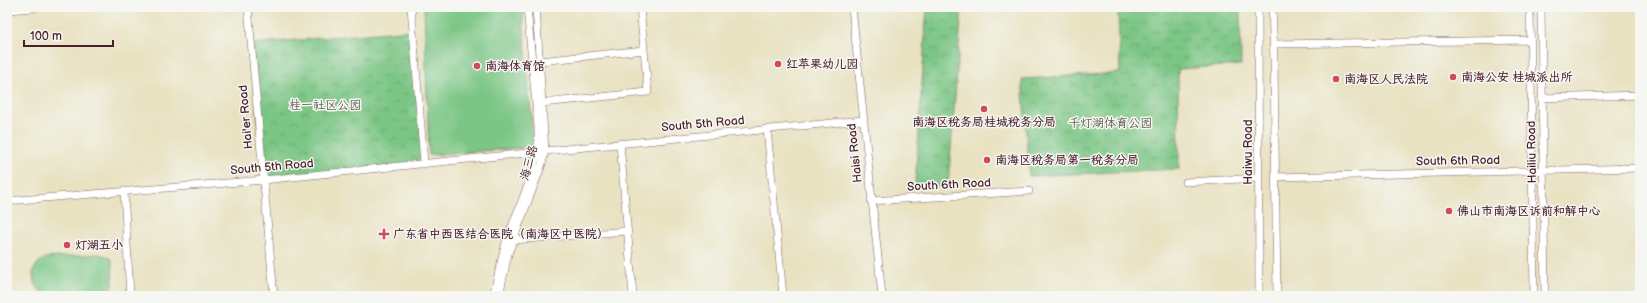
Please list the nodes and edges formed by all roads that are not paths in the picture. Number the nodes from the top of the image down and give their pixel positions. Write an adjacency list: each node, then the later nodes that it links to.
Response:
1 (34, 7): 12 (highway)
2 (248, 7): 30 (street, Hai'er Road)
3 (411, 7): 24 (street)
4 (527, 7): 23 (street, 海三路)
5 (536, 7): 16 (street, 海三路)
6 (640, 7): 15 (street)
7 (852, 7): 20 (street, Haisi Road)
8 (1258, 7): 29 (street, Haiwu Road)
9 (1272, 7): 14 (street)
10 (1530, 7): 13 (street, Hailiu Road)
11 (1541, 7): 18 (street, Hailiu Road)
12 (7, 9)
13 (1530, 40): 14 (street); 27 (street, Hailiu Road)
14 (1274, 44): 28 (street)
15 (644, 50): 16 (street); 19 (street)
16 (540, 61): 19 (street, 海三路)
17 (1640, 95): 18 (street)
18 (1542, 98): 26 (street, Hailiu Road)
19 (543, 103): 23 (street, 海三路)
20 (863, 120): 21 (street, South 5th Road); 35 (street, Haisi Road)
21 (766, 129): 22 (street, South 5th Road); 43 (street)
22 (620, 143): 23 (street, South 5th Road); 36 (street)
23 (542, 152): 24 (street, South 5th Road); 37 (street, 海三路); 40 (street, 海三路)
24 (424, 163): 30 (street, South 5th Road)
25 (1640, 168): 26 (street, South 6th Road)
26 (1543, 170): 27 (street, South 6th Road); 48 (street, Hailiu Road)
27 (1532, 171): 28 (street, South 6th Road); 47 (street, Hailiu Road)
28 (1276, 177): 46 (street)
29 (1259, 178): 31 (street); 45 (street, Haiwu Road)
30 (263, 180): 32 (street, South 5th Road); 39 (street, Hai'er Road)
31 (1186, 182)
32 (124, 191): 34 (street, South 5th Road); 38 (street)
33 (1029, 192): 35 (street, South 6th Road)
34 (7, 200)
35 (871, 201): 44 (street, Haisi Road)
36 (627, 231): 37 (street); 42 (street)
37 (514, 240): 41 (street, 海三路)
38 (130, 296)
39 (274, 296)
40 (493, 296)
41 (499, 296)
42 (633, 296)
43 (783, 296)
44 (882, 296)
45 (1259, 296)
46 (1277, 296)
47 (1534, 296)
48 (1545, 296)

